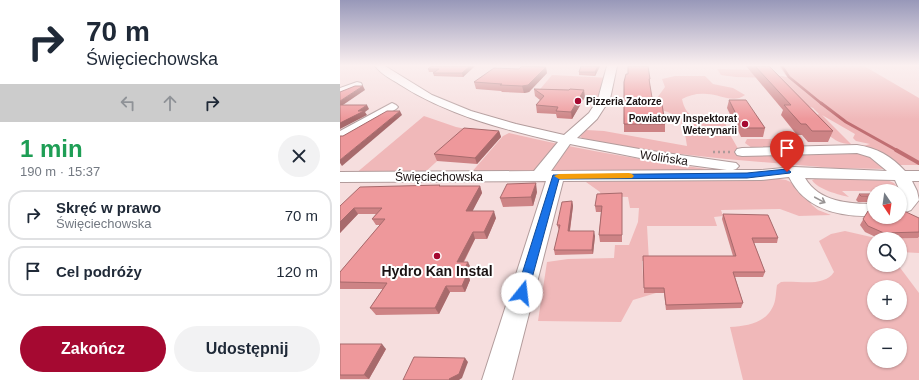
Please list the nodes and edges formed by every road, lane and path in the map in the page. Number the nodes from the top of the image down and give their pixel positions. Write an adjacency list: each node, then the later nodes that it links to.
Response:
1 (357, 84): 4 (street)
2 (405, 84): 7 (street, Wolińska)
3 (608, 84): 7 (street)
4 (340, 92)
5 (392, 108): 6 (street)
6 (340, 136)
7 (566, 140): 9 (street, Wolińska); 11 (street)
8 (742, 152): 10 (street)
9 (790, 172): 10 (street, Święciechowska); 11 (street, Święciechowska); 17 (street, one-way to 17)
10 (899, 175): 12 (street, Święciechowska); 14 (street)
11 (547, 176): 13 (street, Święciechowska); 18 (street)
12 (919, 176)
13 (340, 177)
14 (904, 184)
15 (907, 188): 16 (street)
16 (907, 204)
17 (867, 210)
18 (497, 380)

